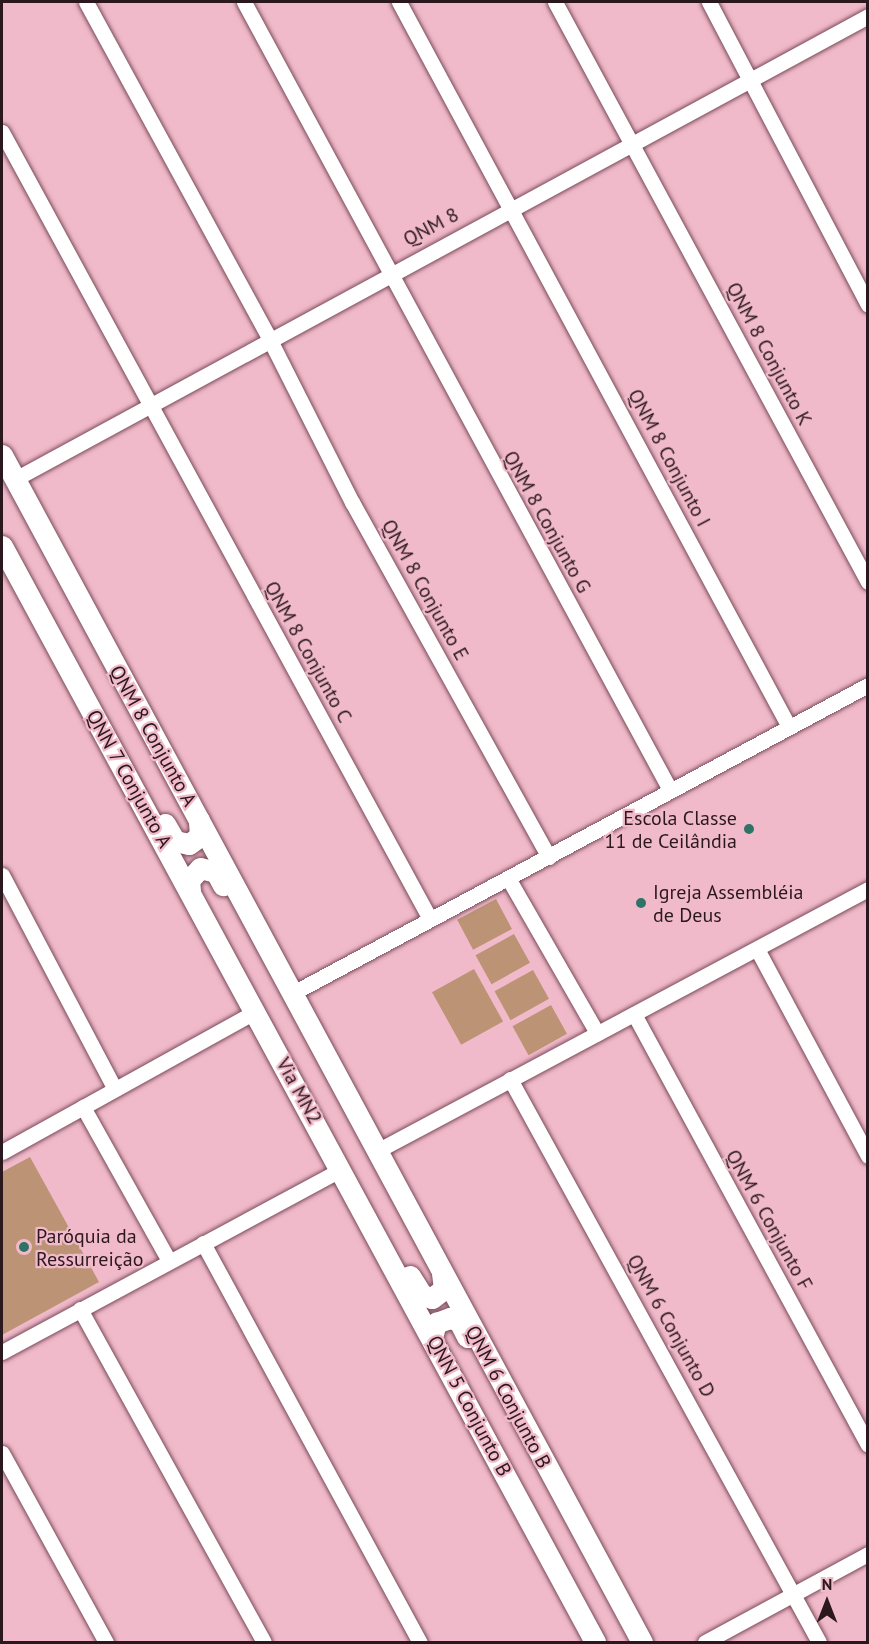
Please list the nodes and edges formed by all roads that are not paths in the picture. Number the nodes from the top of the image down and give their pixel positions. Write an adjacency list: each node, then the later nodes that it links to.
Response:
1 (86, 2): 13 (street, QNM 8 Conjunto E)
2 (244, 2): 11 (street, QNM 8 Conjunto G)
3 (399, 2): 10 (street, QNM 8 Conjunto I)
4 (555, 2): 9 (street, QNM 8 Conjunto K)
5 (709, 2): 7 (street)
6 (867, 16): 7 (street, QNM 8)
7 (751, 78): 9 (street, QNM 8); 12 (street)
8 (2, 132): 14 (street, QNM 8 Conjunto C)
9 (632, 147): 10 (street, QNM 8); 18 (street, QNM 8 Conjunto K)
10 (511, 209): 11 (street, QNM 8); 21 (street, QNM 8 Conjunto I)
11 (388, 274): 13 (street, QNM 8); 22 (street, QNM 8 Conjunto G)
12 (867, 305)
13 (270, 340): 14 (street, QNM 8); 24 (street, QNM 8 Conjunto E)
14 (150, 405): 16 (street, QNM 8); 29 (street, QNM 8 Conjunto C)
15 (2, 455): 16 (main road, QNM 8 Conjunto A)
16 (15, 479): 23 (main road, QNM 8 Conjunto A)
17 (2, 546): 19 (main road, QNN 7 Conjunto A)
18 (867, 582)
19 (74, 679): 23 (main road); 28 (main road, QNN 7 Conjunto A)
20 (867, 685): 21 (street)
21 (789, 727): 22 (street)
22 (670, 790): 24 (street)
23 (199, 820): 31 (main road, QNM 8 Conjunto A)
24 (549, 857): 26 (street)
25 (2, 875): 36 (street)
26 (508, 878): 29 (street); 34 (street)
27 (867, 889): 30 (street)
28 (190, 891): 31 (main road); 32 (main road, QNN 7 Conjunto A)
29 (430, 919): 31 (street)
30 (757, 949): 33 (street); 40 (street)
31 (294, 1000): 39 (main road, Via MN2)
32 (255, 1012): 36 (street); 41 (main road, Via MN2)
33 (633, 1014): 34 (street); 48 (street, QNM 6 Conjunto F)
34 (597, 1033): 35 (street)
35 (510, 1079): 39 (street); 52 (street, QNM 6 Conjunto D)
36 (115, 1089): 37 (street)
37 (82, 1107): 38 (street); 43 (street)
38 (2, 1152)
39 (375, 1152): 44 (main road, QNM 6 Conjunto B)
40 (867, 1156)
41 (338, 1162): 42 (street); 44 (main road); 46 (main road, QNN 5 Conjunto B)
42 (202, 1243): 43 (street); 55 (street)
43 (170, 1261): 45 (street)
44 (442, 1272): 50 (main road, QNM 6 Conjunto B)
45 (80, 1309): 47 (street); 54 (street)
46 (432, 1337): 50 (main road); 56 (main road, QNN 5 Conjunto B)
47 (2, 1352)
48 (867, 1445)
49 (2, 1454): 53 (street)
50 (545, 1466): 57 (main road, QNM 6 Conjunto B)
51 (867, 1554): 52 (street)
52 (793, 1593): 58 (street); 59 (street, QNM 6 Conjunto D)
53 (106, 1642)
54 (264, 1642)
55 (420, 1642)
56 (595, 1642)
57 (642, 1642)
58 (705, 1642)
59 (819, 1642)

